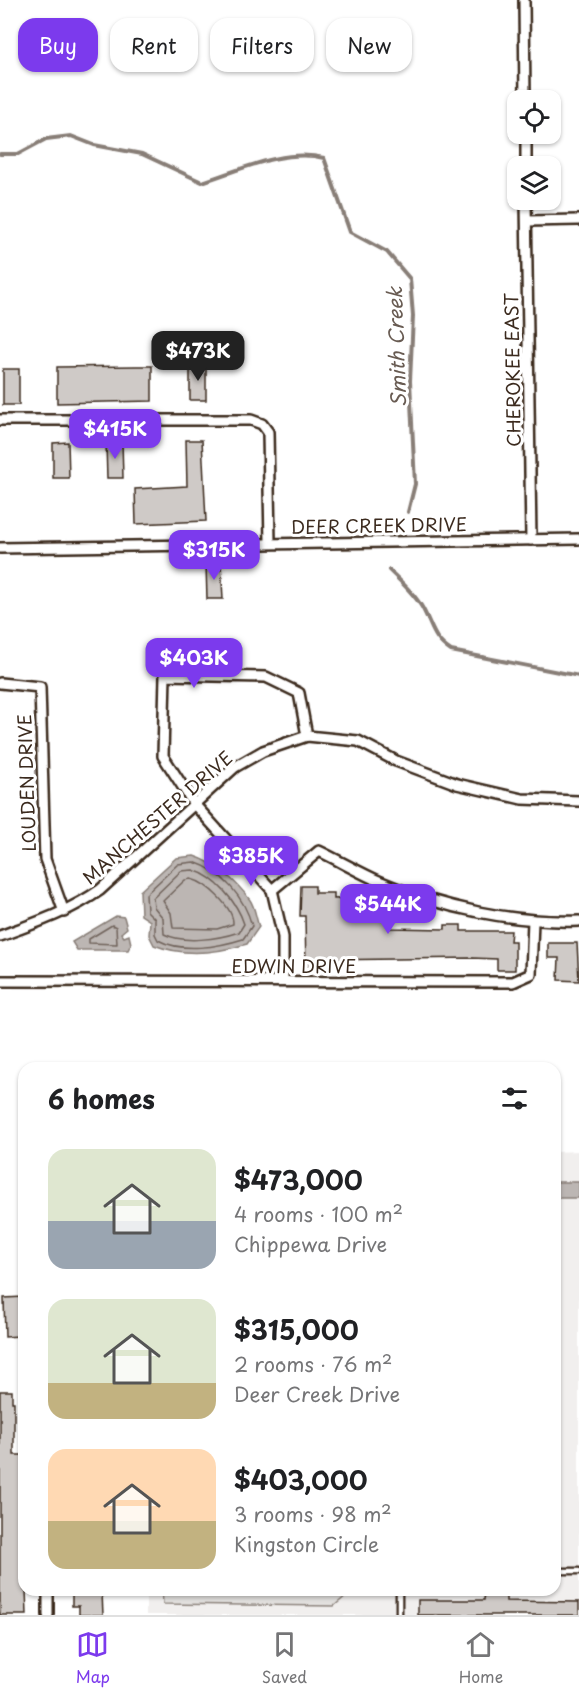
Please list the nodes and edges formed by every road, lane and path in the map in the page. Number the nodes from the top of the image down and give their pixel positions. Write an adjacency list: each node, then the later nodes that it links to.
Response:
1 (524, 0): 2 (street)
2 (525, 90)
3 (526, 210): 5 (street, CHEROKEE EAST)
4 (579, 220): 5 (street)
5 (527, 221): 8 (street, CHEROKEE EAST)
6 (0, 420): 9 (street)
7 (579, 539): 8 (street, DEER CREEK DRIVE)
8 (531, 540): 9 (street, DEER CREEK DRIVE)
9 (270, 543): 10 (street, DEER CREEK DRIVE)
10 (0, 548)
11 (0, 683): 16 (street, LOUDEN DRIVE)
12 (307, 736): 13 (street, MANCHESTER DRIVE); 14 (street, MANCHESTER DRIVE); 14 (street)
13 (579, 801)
14 (194, 804): 15 (street); 16 (street, MANCHESTER DRIVE)
15 (272, 890): 17 (street); 21 (street)
16 (64, 912): 19 (street, MANCHESTER DRIVE)
17 (534, 920): 18 (street); 21 (street, EDWIN DRIVE)
18 (579, 921)
19 (0, 936)
20 (0, 981): 21 (street, EDWIN DRIVE)
21 (283, 981)
22 (561, 1571): 23 (lane)
23 (579, 1571)
24 (48, 1596): 26 (street)
25 (399, 1596): 27 (lane)
26 (48, 1615)
27 (399, 1615)

